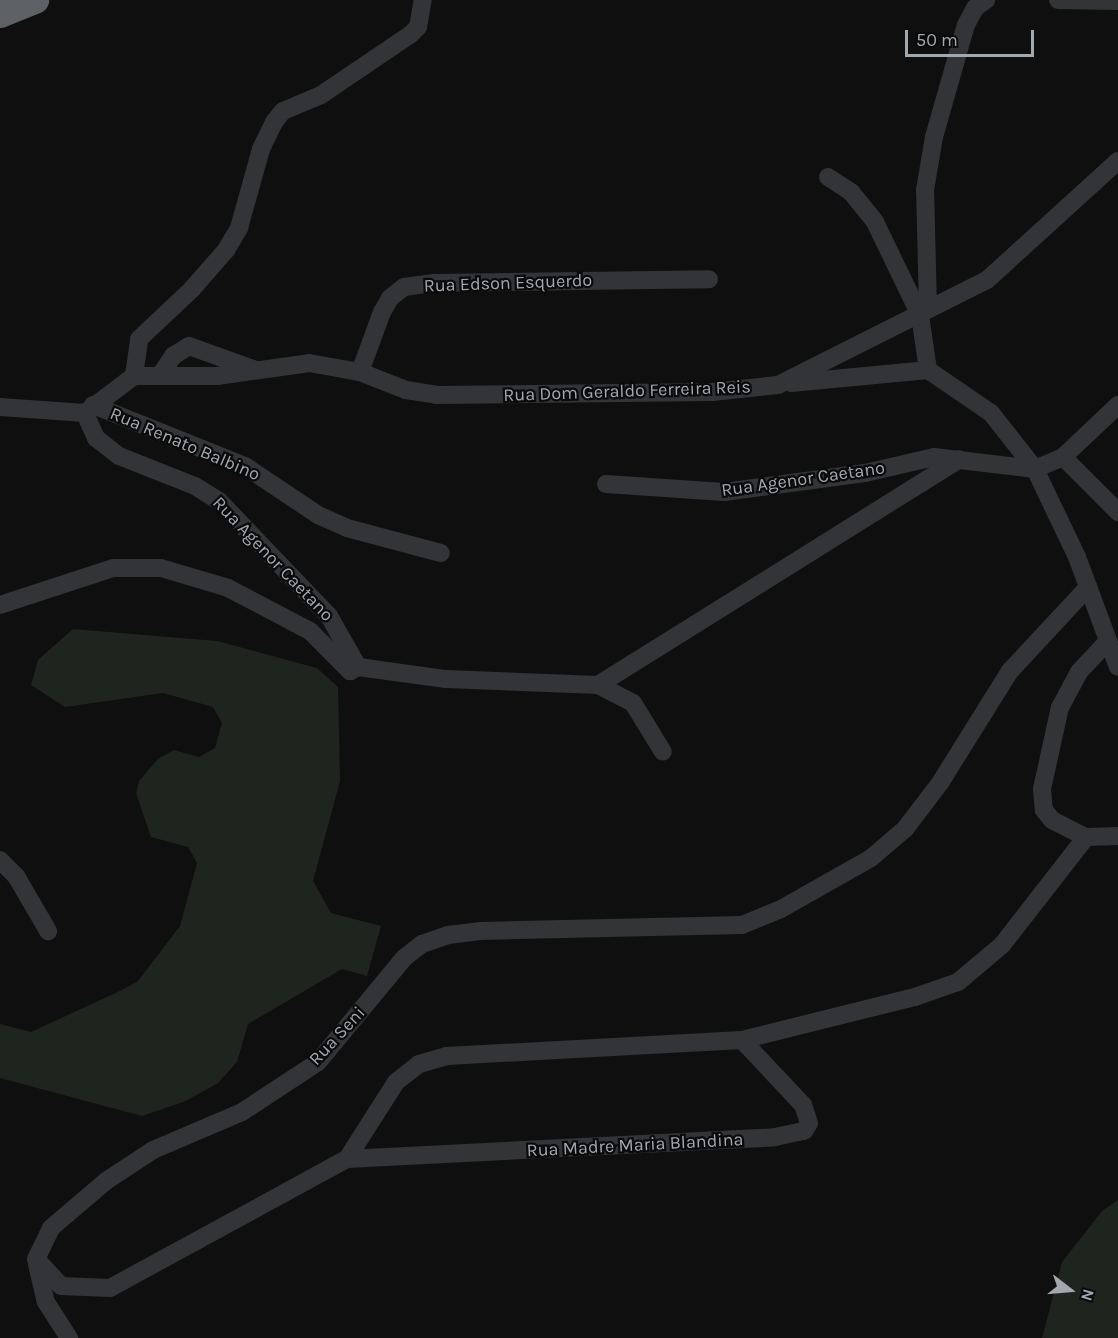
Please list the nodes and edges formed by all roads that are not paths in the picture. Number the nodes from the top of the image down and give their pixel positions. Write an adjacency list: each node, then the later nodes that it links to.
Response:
1 (35, 0): 6 (highway)
2 (423, 0): 15 (street)
3 (986, 0): 10 (street)
4 (1058, 0): 5 (street)
5 (1118, 1)
6 (0, 14)
7 (1118, 161): 10 (street, Rua Dom Geraldo Ferreira Reis)
8 (828, 177): 10 (street)
9 (709, 279): 13 (street, Rua Edson Esquerdo)
10 (924, 312): 12 (street); 16 (street, Rua Dom Geraldo Ferreira Reis)
11 (257, 370): 13 (street, Rua Dom Geraldo Ferreira Reis); 14 (street, Rua Dom Geraldo Ferreira Reis); 14 (street)
12 (928, 370): 16 (street); 22 (street)
13 (360, 372): 16 (street, Rua Dom Geraldo Ferreira Reis)
14 (161, 374): 15 (street, Rua Dom Geraldo Ferreira Reis)
15 (134, 376): 19 (street)
16 (778, 385)
17 (1118, 405): 20 (street)
18 (0, 407): 19 (street, Rua Renato Balbino)
19 (89, 409): 25 (street, Rua Renato Balbino); 29 (street, Rua Agenor Caetano)
20 (1063, 457): 22 (street); 24 (street)
21 (959, 459): 22 (street, Rua Agenor Caetano); 23 (street, Rua Agenor Caetano); 31 (street)
22 (1035, 469): 26 (street)
23 (606, 484)
24 (1118, 512)
25 (441, 553)
26 (1088, 587): 28 (street); 39 (street, Rua Seni)
27 (0, 605): 29 (street, Rua Agenor Caetano)
28 (1107, 642): 30 (street); 34 (street)
29 (358, 667): 31 (street, Rua Agenor Caetano)
30 (1118, 667)
31 (598, 685): 32 (street, Rua Agenor Caetano)
32 (663, 752)
33 (1118, 836): 34 (street)
34 (1086, 837): 37 (street, Rua Madre Maria Blandina)
35 (0, 860): 36 (street)
36 (48, 931)
37 (742, 1040): 38 (street, Rua Madre Maria Blandina); 38 (street, Rua Madre Maria Blandina)
38 (347, 1159): 39 (street, Rua Madre Maria Blandina)
39 (36, 1260): 40 (street)
40 (69, 1338)

